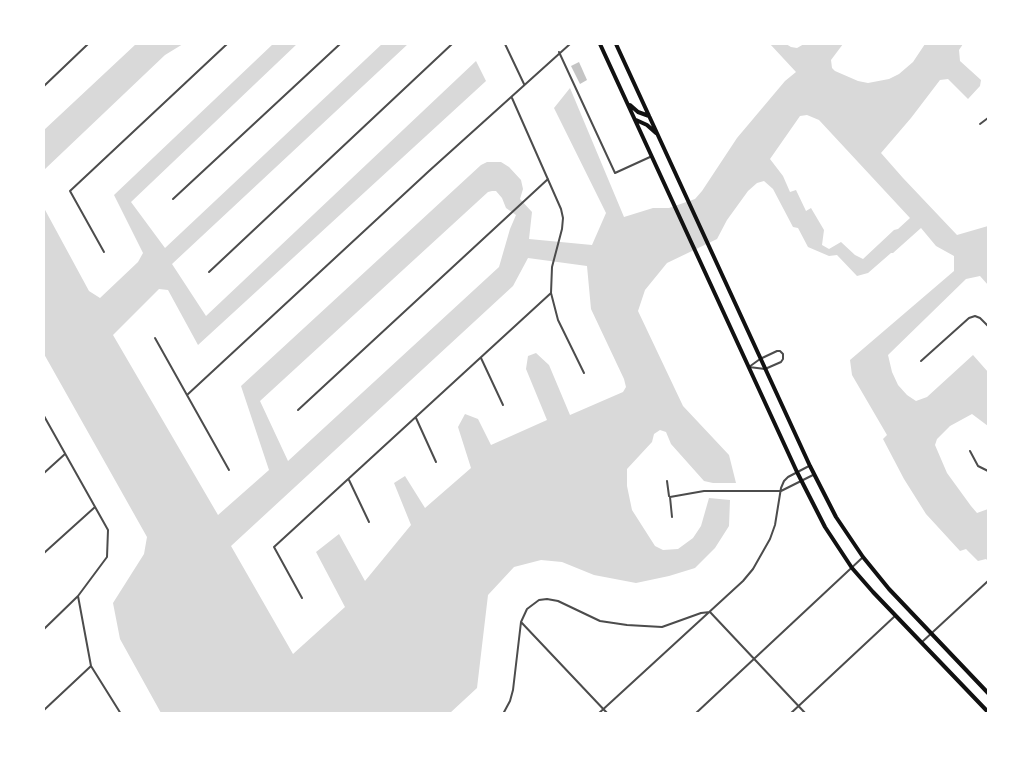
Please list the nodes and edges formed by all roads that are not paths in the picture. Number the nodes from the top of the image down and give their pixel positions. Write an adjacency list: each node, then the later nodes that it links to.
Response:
1 (88, 44): 11 (street)
2 (227, 44): 22 (street)
3 (340, 44): 21 (street)
4 (452, 44): 23 (street)
5 (505, 44): 10 (street)
6 (570, 44): 9 (street)
7 (600, 44): 13 (main road)
8 (616, 44): 14 (main road)
9 (559, 52): 10 (street); 19 (street)
10 (524, 84): 12 (street)
11 (44, 86)
12 (511, 97): 20 (street); 33 (street)
13 (628, 103): 14 (main road); 16 (main road)
14 (649, 116): 18 (main road)
15 (988, 118): 17 (street)
16 (636, 120): 18 (main road); 19 (main road)
17 (980, 124)
18 (658, 136): 28 (main road)
19 (652, 156): 30 (main road)
20 (548, 180): 24 (street); 35 (street)
21 (173, 199)
22 (104, 252)
23 (209, 272)
24 (551, 293): 27 (street); 32 (street)
25 (988, 326): 29 (street)
26 (154, 338): 33 (street)
27 (481, 358): 34 (street); 37 (street)
28 (760, 359): 30 (street); 31 (main road); 31 (street)
29 (921, 361)
30 (749, 367): 31 (street); 44 (main road)
31 (765, 369): 41 (main road)
32 (584, 373)
33 (187, 395): 42 (street)
34 (503, 405)
35 (298, 410)
36 (44, 417): 39 (street)
37 (416, 418): 40 (street); 47 (street)
38 (970, 451): 43 (street)
39 (65, 454): 45 (street); 52 (street)
40 (435, 462)
41 (810, 466): 44 (street); 46 (main road)
42 (229, 470)
43 (988, 471)
44 (797, 472): 49 (main road); 50 (street)
45 (44, 473)
46 (814, 474): 49 (street); 56 (main road)
47 (350, 480): 54 (street); 60 (street)
48 (667, 481): 51 (street)
49 (801, 481): 50 (street); 57 (main road)
50 (781, 491): 51 (street); 61 (street)
51 (670, 497): 53 (street)
52 (95, 507): 55 (street); 59 (street)
53 (672, 517)
54 (369, 522)
55 (44, 553)
56 (863, 557): 57 (street); 65 (main road)
57 (852, 568): 62 (main road); 67 (street)
58 (988, 581): 65 (street)
59 (78, 596): 64 (street); 68 (street)
60 (302, 598)
61 (710, 612): 63 (street); 67 (street); 71 (street)
62 (895, 616): 66 (main road); 70 (street)
63 (521, 622): 71 (street); 75 (street)
64 (44, 629)
65 (931, 634): 66 (street); 69 (main road)
66 (921, 643): 73 (main road)
67 (754, 658): 70 (street); 78 (street)
68 (91, 666): 72 (street); 74 (street)
69 (988, 693)
70 (799, 705): 79 (street); 80 (street)
71 (603, 709): 76 (street); 77 (street)
72 (44, 710)
73 (988, 712)
74 (121, 714)
75 (503, 714)
76 (598, 714)
77 (608, 714)
78 (695, 714)
79 (790, 714)
80 (806, 714)

